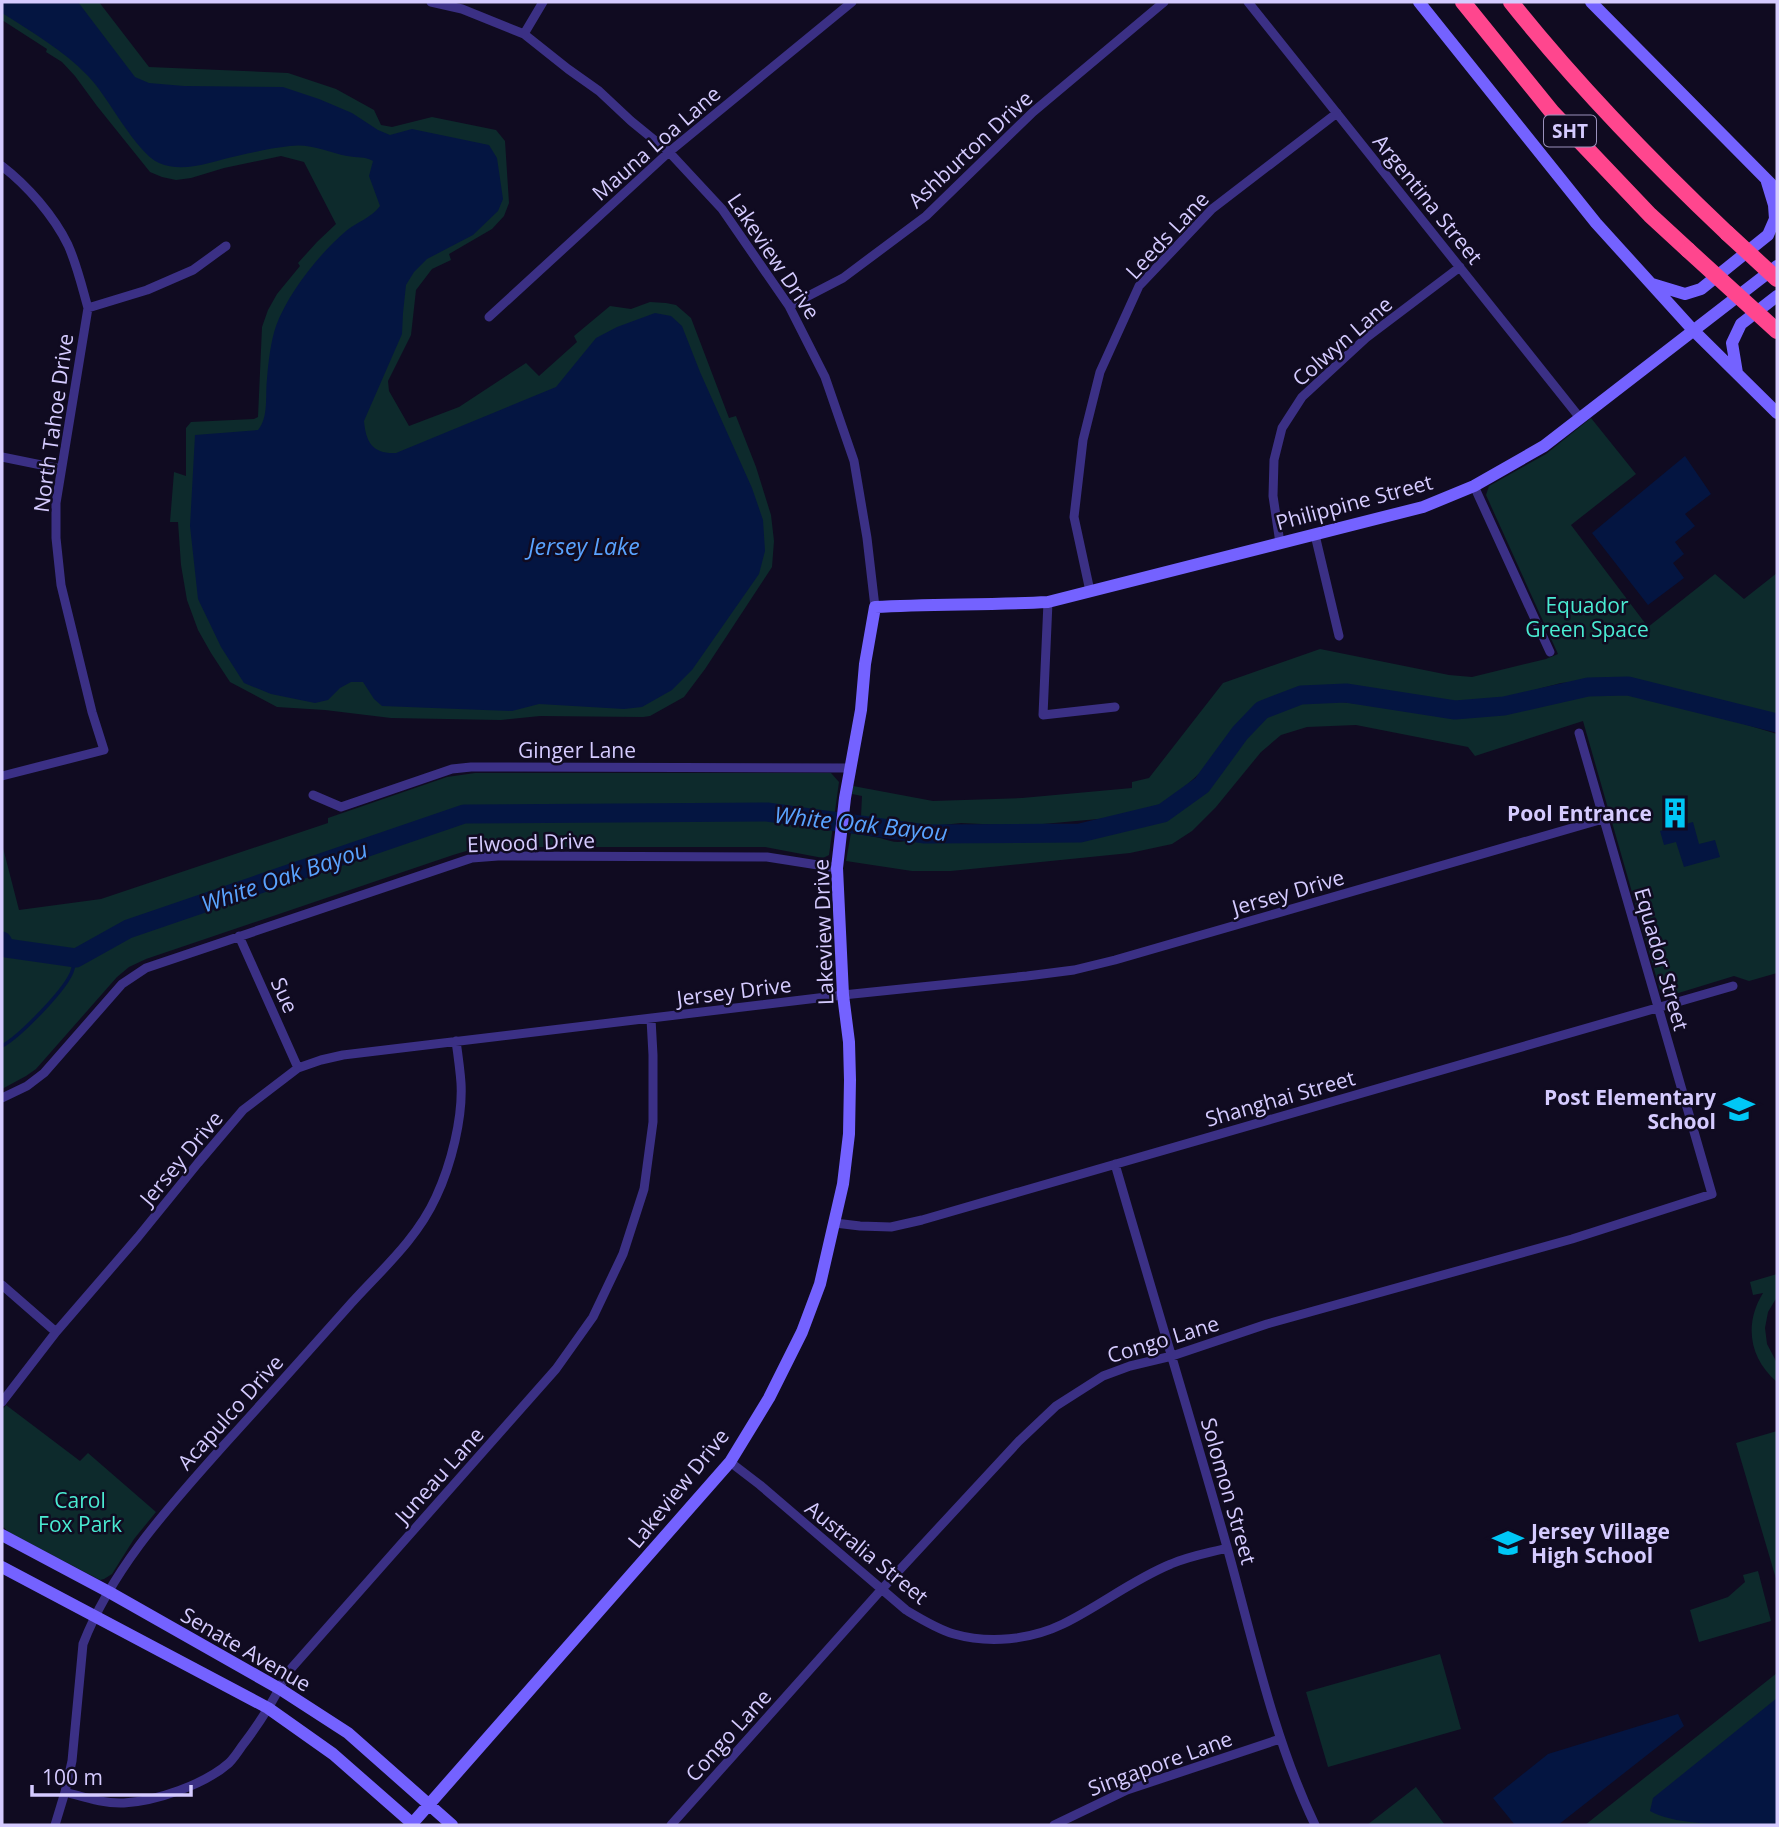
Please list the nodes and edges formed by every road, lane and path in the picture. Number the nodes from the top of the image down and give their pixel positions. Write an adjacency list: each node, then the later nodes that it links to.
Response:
1 (431, 2): 10 (street, Lakeview Drive)
2 (543, 2): 10 (street)
3 (852, 2): 12 (street, Mauna Loa Lane)
4 (1164, 2): 22 (street, Ashburton Drive)
5 (1248, 2): 11 (street, Argentina Street)
6 (1419, 2): 20 (street)
7 (1463, 2): 26 (highway, SHT, bridge)
8 (1511, 2): 19 (highway, SHT, bridge)
9 (1591, 2): 14 (street)
10 (524, 34): 12 (street, Lakeview Drive)
11 (1337, 113): 18 (street, Argentina Street); 35 (street, Leeds Lane)
12 (669, 152): 22 (street, Lakeview Drive); 24 (street, Mauna Loa Lane)
13 (2, 166): 23 (street, North Tahoe Drive)
14 (1766, 180): 15 (street); 20 (street)
15 (1777, 190)
16 (226, 246): 23 (street)
17 (1777, 266): 25 (street, Philippine Street)
18 (1460, 267): 29 (street, Argentina Street); 34 (street, Colwyn Lane)
19 (1777, 279)
20 (1652, 284): 25 (street)
21 (1777, 296): 27 (street)
22 (789, 306): 37 (street, Lakeview Drive)
23 (88, 308): 31 (street, North Tahoe Drive)
24 (489, 317)
25 (1693, 330): 27 (street); 29 (street, Philippine Street)
26 (1777, 331)
27 (1737, 373): 28 (street)
28 (1777, 413)
29 (1580, 418): 32 (street, Philippine Street)
30 (2, 457): 31 (street)
31 (61, 469): 43 (street, North Tahoe Drive)
32 (1474, 486): 33 (street, Philippine Street); 39 (street)
33 (1315, 536): 34 (street, Philippine Street); 38 (street)
34 (1280, 543): 35 (street, Philippine Street)
35 (1090, 591): 36 (street, Philippine Street)
36 (1048, 602): 37 (street, Philippine Street); 40 (street)
37 (875, 607): 42 (street, Lakeview Drive)
38 (1339, 636)
39 (1550, 653)
40 (1115, 707)
41 (1579, 733): 45 (street, Equador Street)
42 (850, 768): 44 (street, Ginger Lane); 46 (street, Lakeview Drive)
43 (2, 776)
44 (313, 795)
45 (1603, 819): 49 (street, Jersey Drive); 50 (street, Equador Street)
46 (837, 868): 47 (street, Elwood Drive); 49 (street, Lakeview Drive)
47 (239, 936): 53 (street, Sue); 54 (street, Elwood Drive)
48 (1733, 986): 50 (street, Shanghai Street)
49 (844, 995): 51 (street, Jersey Drive); 57 (street, Lakeview Drive)
50 (1657, 1007): 55 (street, Shanghai Street); 56 (street, Equador Street)
51 (651, 1019): 52 (street, Jersey Drive); 69 (street, Juneau Lane)
52 (457, 1041): 53 (street, Jersey Drive); 67 (street, Acapulco Drive)
53 (298, 1068): 59 (street, Jersey Drive)
54 (2, 1098)
55 (1115, 1164): 57 (street, Shanghai Street); 60 (street, Solomon Street)
56 (1712, 1194): 60 (street, Congo Lane)
57 (835, 1223): 62 (street, Lakeview Drive)
58 (2, 1285): 59 (street)
59 (56, 1332): 61 (street, Jersey Drive)
60 (1172, 1356): 64 (street, Solomon Street); 66 (street, Congo Lane)
61 (2, 1402)
62 (730, 1462): 66 (street, Australia Street); 73 (street, Lakeview Drive)
63 (2, 1535): 67 (street, Senate Avenue)
64 (1227, 1548): 66 (street, Australia Street); 71 (street, Solomon Street)
65 (2, 1567): 68 (street, Senate Avenue)
66 (881, 1590): 77 (street, Congo Lane)
67 (109, 1592): 68 (street, Acapulco Drive); 69 (street, Senate Avenue)
68 (96, 1617): 70 (street, Senate Avenue); 72 (street, Acapulco Drive)
69 (280, 1689): 70 (street, Juneau Lane); 73 (street, Senate Avenue)
70 (268, 1709): 72 (street, Juneau Lane); 75 (street, Senate Avenue)
71 (1280, 1738): 78 (street, Singapore Lane); 79 (street, Solomon Street)
72 (65, 1792): 74 (street, Acapulco Drive)
73 (429, 1805): 75 (street, Lakeview Drive); 76 (street, Senate Avenue)
74 (55, 1825)
75 (412, 1825)
76 (452, 1825)
77 (671, 1825)
78 (1054, 1825)
79 (1315, 1825)

